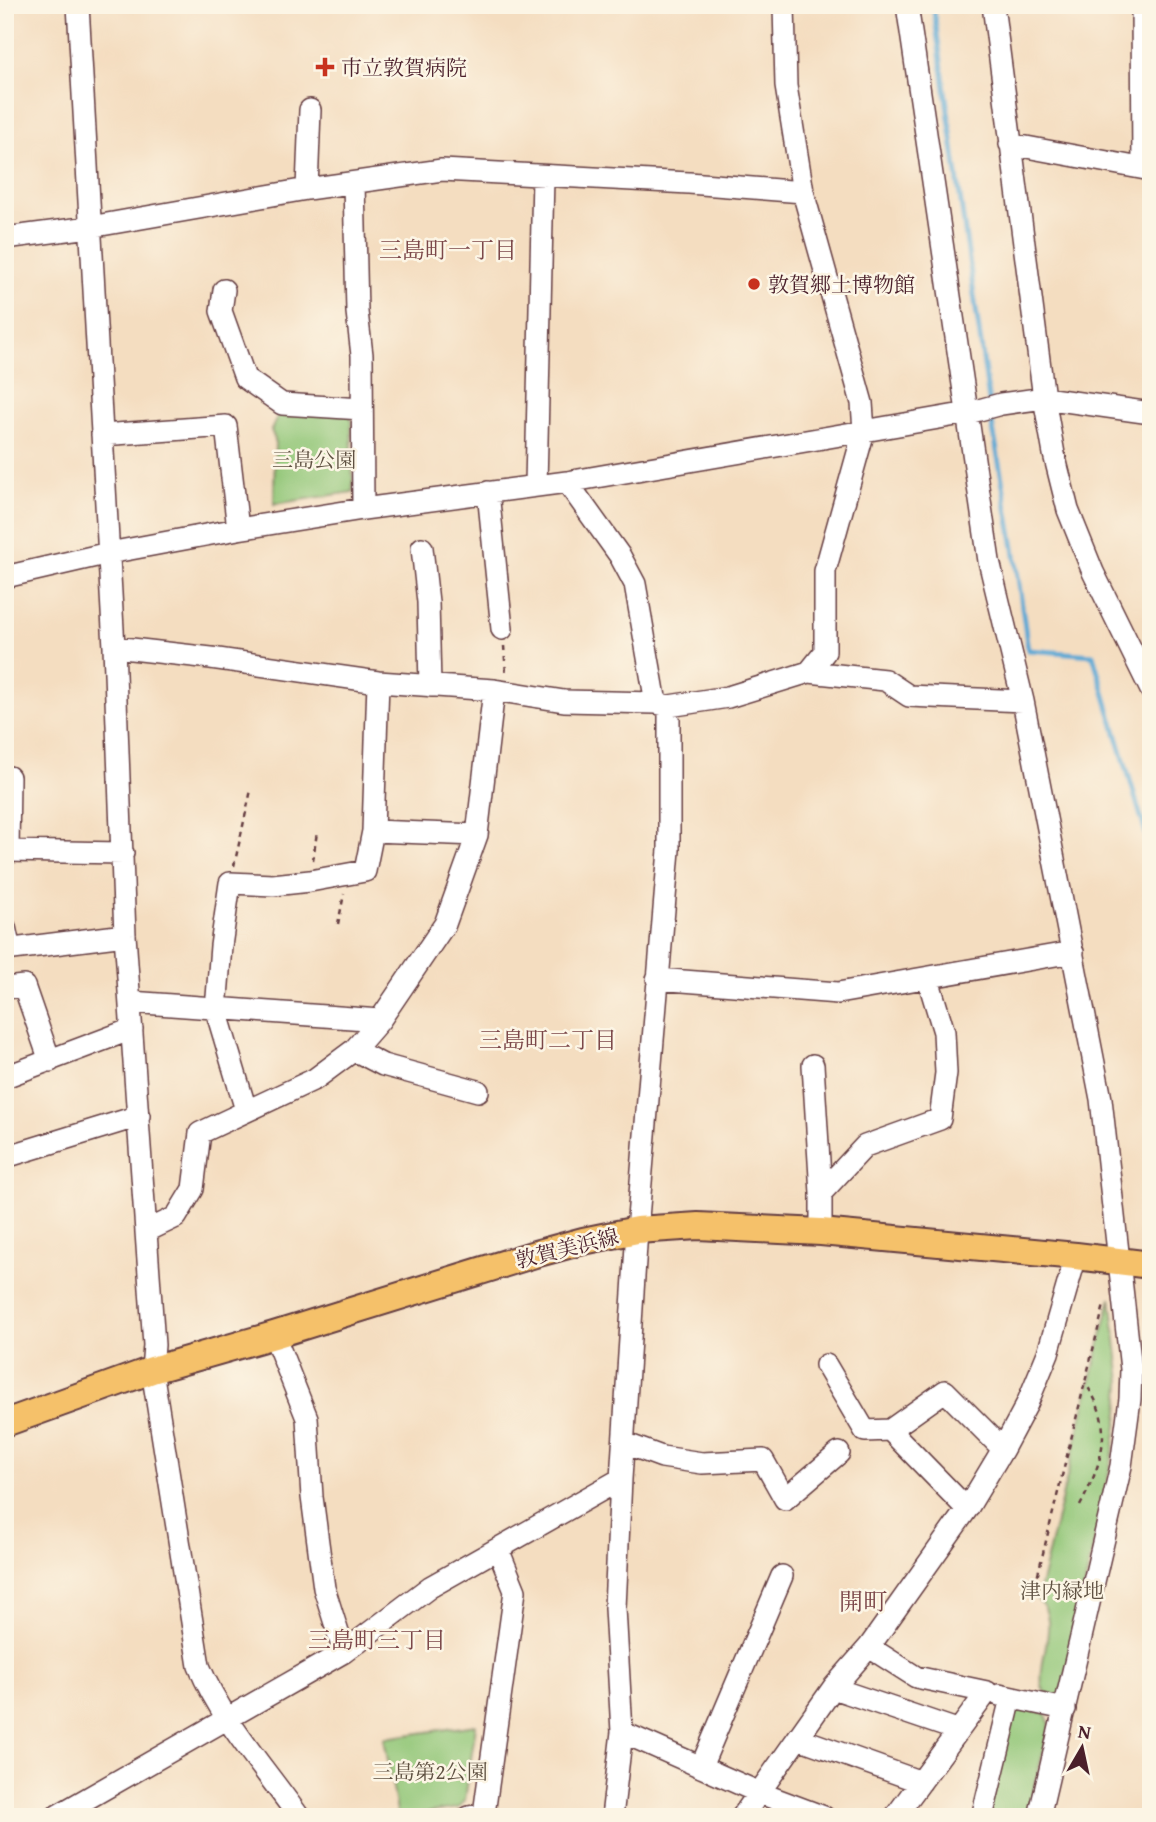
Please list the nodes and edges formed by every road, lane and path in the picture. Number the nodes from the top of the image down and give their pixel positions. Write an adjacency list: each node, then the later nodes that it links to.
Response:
1 (78, 5): 13 (street)
2 (784, 5): 12 (street)
3 (907, 5): 18 (street)
4 (993, 5): 7 (street)
5 (1142, 5): 8 (street)
6 (310, 110): 11 (street)
7 (1010, 144): 8 (street); 16 (street)
8 (1147, 169)
9 (543, 177): 10 (street); 12 (street); 23 (street)
10 (354, 183): 11 (street); 17 (street)
11 (307, 190): 13 (street)
12 (803, 192): 20 (street)
13 (90, 227): 14 (street); 21 (street)
14 (5, 239)
15 (224, 290): 17 (street)
16 (1044, 398): 18 (street); 19 (street); 35 (street)
17 (362, 409): 25 (street)
18 (974, 411): 20 (street); 37 (street)
19 (1151, 413)
20 (864, 431): 22 (street); 32 (street)
21 (102, 435): 26 (street); 28 (street)
22 (567, 481): 23 (street); 38 (street)
23 (536, 485): 24 (street)
24 (488, 492): 25 (street); 30 (street)
25 (363, 509): 26 (street)
26 (238, 529): 28 (street)
27 (422, 548): 34 (street)
28 (109, 553): 29 (street); 31 (street)
29 (5, 577)
30 (502, 629): 36 (path)
31 (114, 648): 33 (street); 45 (street)
32 (809, 672): 37 (street); 38 (street)
33 (378, 682): 34 (street); 41 (street)
34 (430, 686): 36 (street)
35 (1151, 690)
36 (500, 691): 38 (street); 43 (street)
37 (1023, 701): 53 (street)
38 (663, 704): 54 (street)
39 (9, 777): 44 (street)
40 (251, 790): 48 (path)
41 (373, 831): 43 (street); 46 (street)
42 (317, 832): 47 (path)
43 (477, 835): 59 (street)
44 (7, 851): 45 (street)
45 (123, 853): 51 (street)
46 (348, 873): 47 (street); 49 (path)
47 (310, 881): 48 (street)
48 (230, 883): 58 (street)
49 (338, 924)
50 (5, 927): 52 (street)
51 (125, 935): 52 (street); 57 (street)
52 (8, 950)
53 (1073, 952): 55 (street); 74 (street)
54 (657, 979): 55 (street); 70 (street)
55 (928, 979): 69 (street)
56 (5, 988): 62 (street)
57 (130, 1002): 58 (street); 60 (street)
58 (216, 1010): 59 (street); 66 (street)
59 (380, 1020): 61 (street)
60 (132, 1029): 62 (street); 67 (street)
61 (354, 1050): 65 (street); 66 (street)
62 (50, 1061): 64 (street)
63 (813, 1065): 69 (street)
64 (5, 1077)
65 (478, 1091)
66 (246, 1110): 71 (street)
67 (139, 1116): 68 (street); 71 (street)
68 (5, 1147)
69 (821, 1193): 72 (street)
70 (638, 1230): 72 (main road, 敦賀美浜線); 77 (main road, 敦賀美浜線); 83 (street)
71 (147, 1231): 79 (street)
72 (821, 1233): 73 (main road, 敦賀美浜線)
73 (1076, 1256): 74 (main road, 敦賀美浜線); 84 (street)
74 (1118, 1260): 75 (main road, 敦賀美浜線); 97 (street)
75 (1151, 1265)
76 (1107, 1295): 80 (path)
77 (274, 1335): 79 (main road, 敦賀美浜線); 93 (street)
78 (826, 1365): 82 (street)
79 (152, 1370): 81 (main road, 敦賀美浜線); 98 (street)
80 (1085, 1383): 87 (path); 91 (path)
81 (5, 1423)
82 (890, 1430): 84 (street); 88 (street)
83 (624, 1443): 85 (street); 86 (street)
84 (1003, 1449): 88 (street)
85 (839, 1453)
86 (621, 1479): 89 (street); 100 (street)
87 (1080, 1506)
88 (967, 1509): 92 (street)
89 (498, 1549): 93 (street); 107 (street)
90 (782, 1576): 102 (street)
91 (1033, 1594)
92 (869, 1647): 94 (street); 95 (street)
93 (344, 1652): 98 (street)
94 (833, 1688): 99 (street); 101 (street)
95 (987, 1692): 96 (street); 99 (street)
96 (1011, 1698): 97 (street); 112 (street)
97 (1065, 1709): 113 (street)
98 (229, 1719): 105 (street); 106 (street)
99 (957, 1730): 103 (street)
100 (622, 1732): 102 (street); 108 (street)
101 (798, 1738): 103 (street); 104 (street)
102 (701, 1767): 104 (street)
103 (921, 1782): 111 (street)
104 (760, 1793): 109 (street); 110 (street)
105 (55, 1817)
106 (299, 1817)
107 (469, 1817)
108 (611, 1817)
109 (742, 1817)
110 (824, 1817)
111 (895, 1817)
112 (982, 1817)
113 (1039, 1817)

